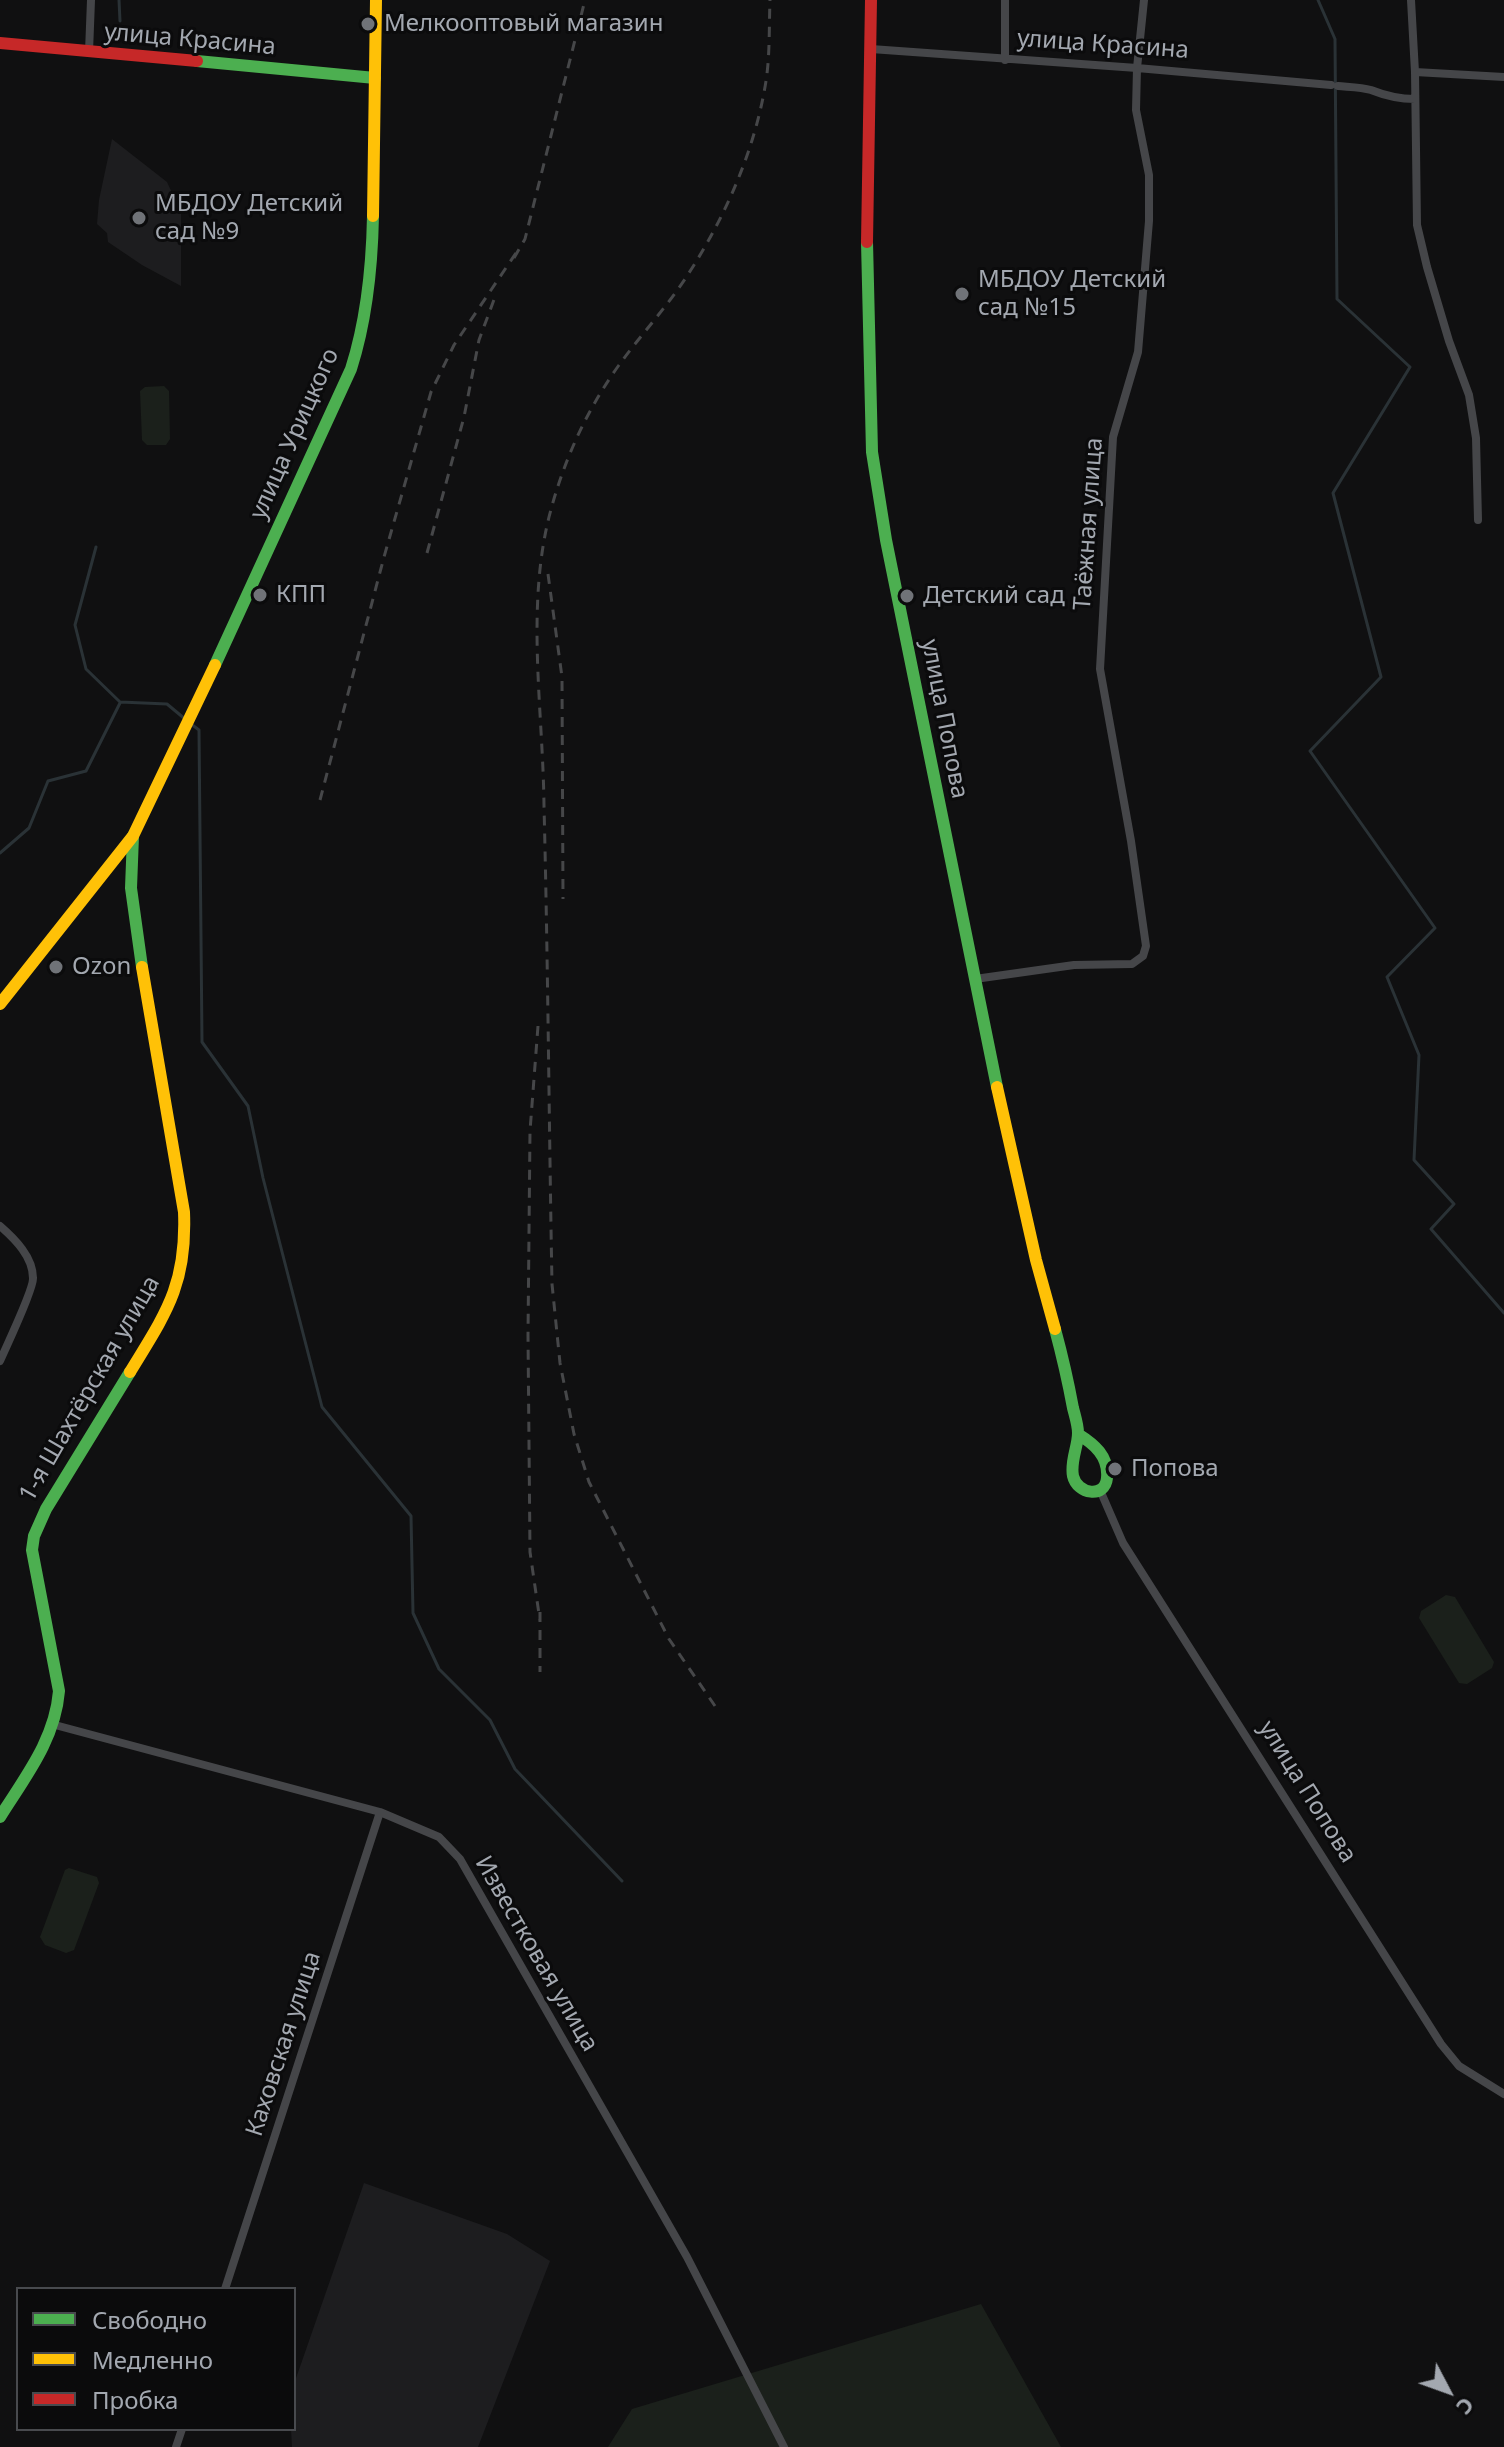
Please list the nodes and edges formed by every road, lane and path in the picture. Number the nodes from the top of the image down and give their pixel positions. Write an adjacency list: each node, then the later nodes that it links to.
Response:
1 (91, 0): 9 (street)
2 (376, 0): 14 (street, улица Урицкого)
3 (871, 0): 8 (street, улица Попова)
4 (1005, 0): 10 (street)
5 (1144, 0): 11 (street, Таёжная улица)
6 (1411, 0): 12 (street)
7 (0, 43): 9 (street, улица Красина)
8 (871, 49): 10 (street, улица Красина); 18 (street, улица Попова)
9 (89, 52): 14 (street, улица Красина)
10 (1005, 60): 11 (street, улица Красина)
11 (1137, 68): 15 (street, улица Красина); 18 (street, Таёжная улица)
12 (1415, 72): 13 (street); 15 (street)
13 (1504, 77)
14 (375, 78): 17 (street, улица Урицкого)
15 (1415, 99): 16 (street)
16 (1478, 520)
17 (133, 836): 19 (street, улица Урицкого); 24 (street, 1-я Шахтёрская улица)
18 (975, 979): 22 (street, улица Попова)
19 (0, 1004)
20 (0, 1226): 21 (street)
21 (0, 1361)
22 (1078, 1434): 23 (street, улица Попова); 23 (street, улица Попова)
23 (1100, 1490): 27 (street, улица Попова)
24 (55, 1725): 25 (street, Известковая улица); 26 (street)
25 (380, 1812): 28 (street, Каховская улица); 29 (street, Известковая улица)
26 (0, 1817)
27 (1504, 2094)
28 (226, 2287)
29 (784, 2447)

